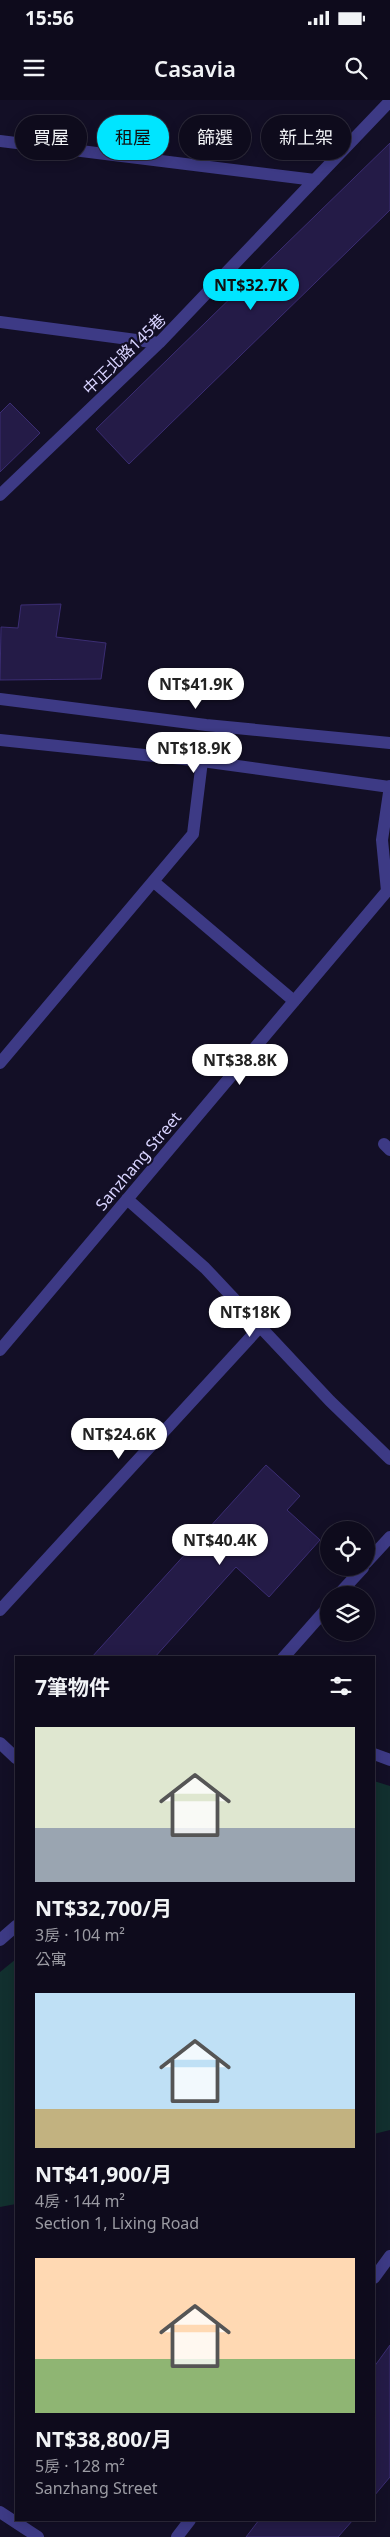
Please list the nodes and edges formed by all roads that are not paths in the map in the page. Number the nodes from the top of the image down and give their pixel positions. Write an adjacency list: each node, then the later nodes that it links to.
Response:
1 (390, 101): 3 (street, 中正北路145巷)
2 (0, 141): 3 (street)
3 (315, 180): 5 (street, 中正北路145巷)
4 (0, 322): 5 (street)
5 (160, 343): 6 (street, 中正北路145巷)
6 (0, 495)
7 (0, 699): 9 (street)
8 (0, 740): 10 (street)
9 (390, 743)
10 (202, 762): 11 (street); 12 (street)
11 (390, 786): 13 (street, Sanzhang Street)
12 (154, 882): 14 (street); 15 (street)
13 (389, 891): 14 (street, Sanzhang Street)
14 (294, 1002): 16 (street, Sanzhang Street)
15 (0, 1063)
16 (127, 1199): 17 (street); 18 (street, Sanzhang Street)
17 (259, 1328): 19 (street); 24 (street)
18 (0, 1350)
19 (390, 1459)
20 (390, 1536): 21 (street)
21 (375, 1553)
22 (355, 1576): 23 (street)
23 (346, 1586)
24 (0, 1610)
25 (320, 1616): 26 (street)
26 (285, 1656)
27 (0, 1743): 29 (street)
28 (375, 1754): 30 (street)
29 (15, 1757)
30 (390, 1760)
31 (15, 1927): 32 (street)
32 (0, 1940)
33 (390, 2256): 34 (street)
34 (375, 2277)
35 (0, 2512): 37 (street)
36 (189, 2521): 38 (street)
37 (38, 2537)
38 (177, 2537)

